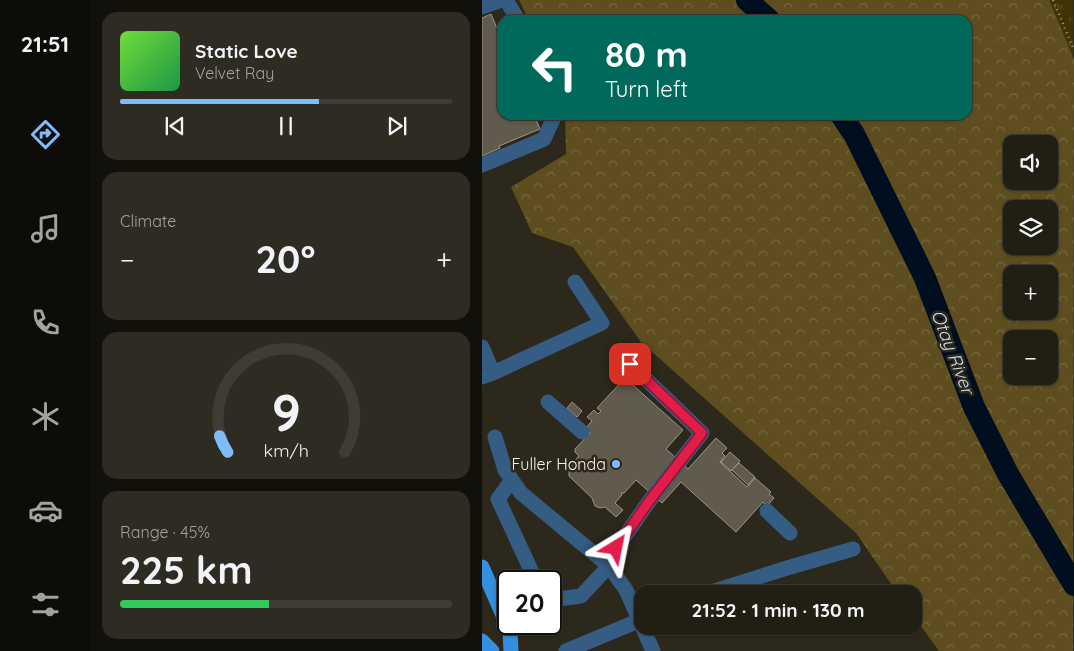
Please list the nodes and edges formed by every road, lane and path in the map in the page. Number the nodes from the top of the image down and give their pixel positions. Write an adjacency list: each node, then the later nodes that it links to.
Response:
1 (504, 0): 3 (street); 4 (street)
2 (1053, 0): 5 (path)
3 (482, 6)
4 (514, 15)
5 (1074, 50)
6 (553, 120): 7 (street)
7 (482, 165)
8 (576, 282): 11 (street)
9 (482, 347): 11 (street)
10 (630, 364): 19 (street)
11 (488, 375)
12 (548, 402): 13 (street)
13 (582, 432)
14 (494, 437): 15 (street)
15 (512, 480): 19 (street); 21 (street)
16 (768, 511): 17 (street)
17 (790, 533)
18 (852, 549): 22 (street)
19 (607, 564): 23 (street); 24 (street)
20 (482, 567): 29 (main road)
21 (531, 570)
22 (733, 585)
23 (562, 599)
24 (634, 604)
25 (634, 622): 30 (street)
26 (648, 635): 31 (street)
27 (482, 641): 28 (main road)
28 (492, 651)
29 (511, 651)
30 (566, 651)
31 (653, 651)

